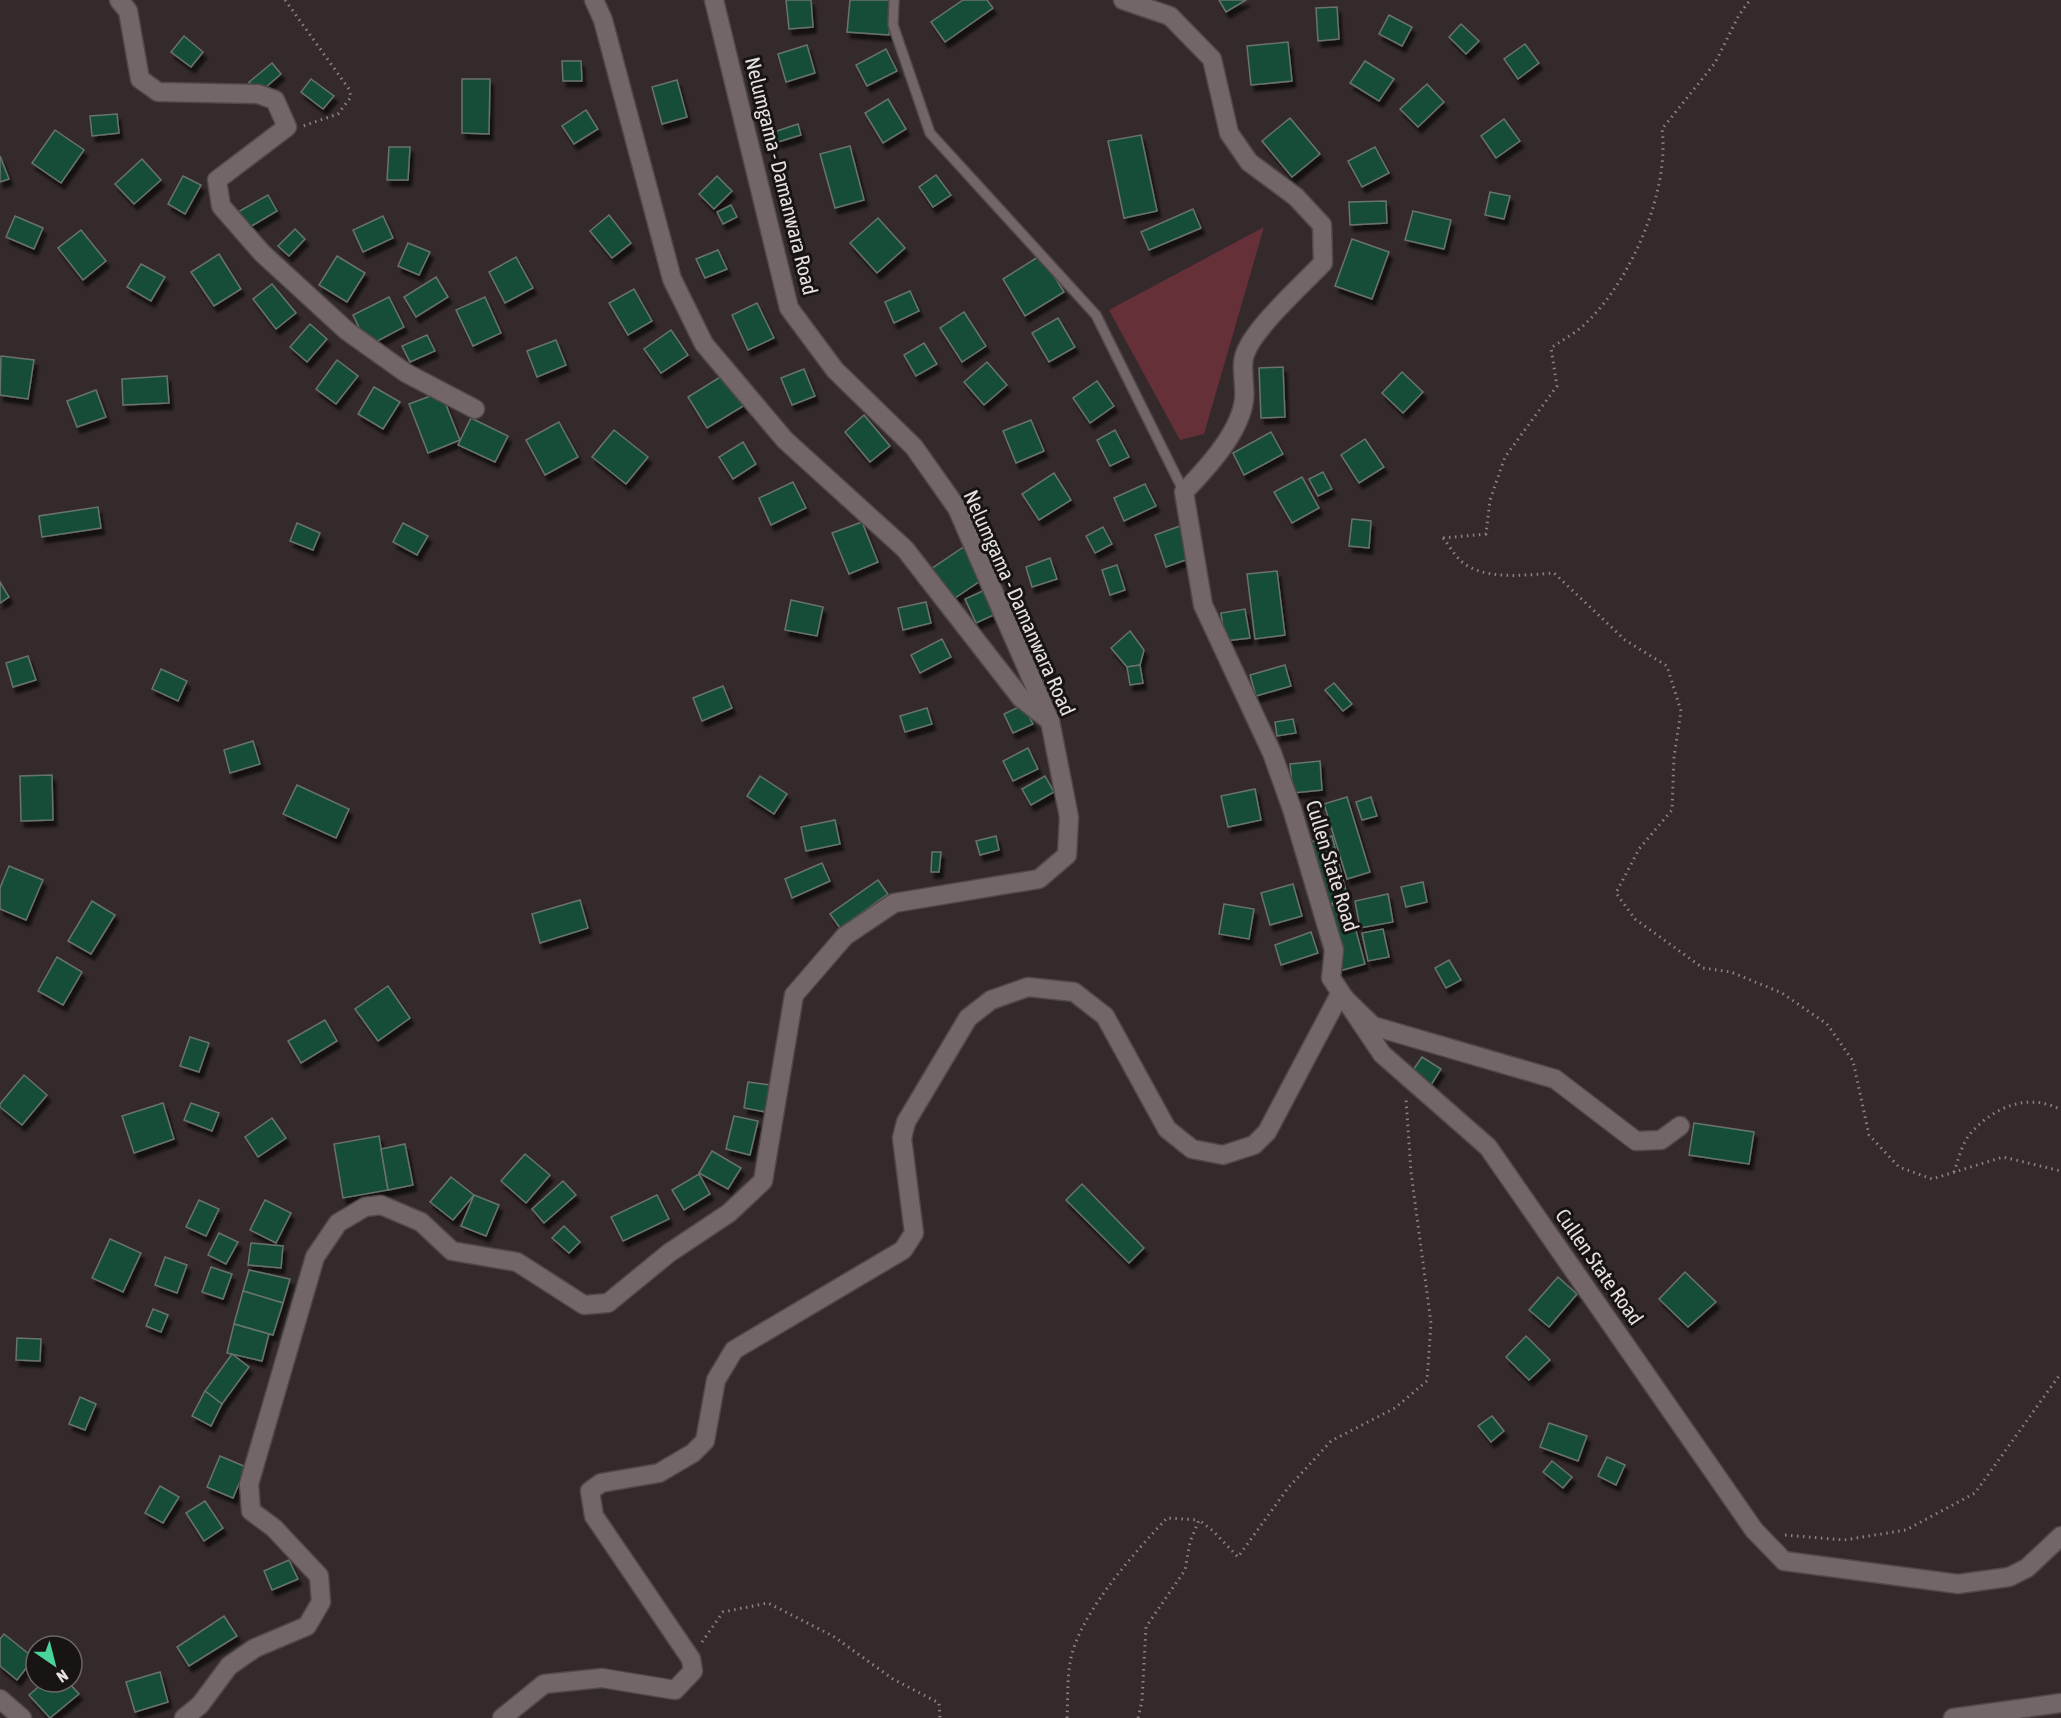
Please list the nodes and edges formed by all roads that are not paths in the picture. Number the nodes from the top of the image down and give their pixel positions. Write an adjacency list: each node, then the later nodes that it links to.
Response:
1 (119, 0): 6 (street)
2 (594, 0): 8 (street)
3 (714, 0): 8 (street, Nelumgama - Damanwara Road)
4 (894, 0): 7 (lane)
5 (1123, 0): 7 (street)
6 (475, 409)
7 (1184, 492): 9 (street, Cullen State Road)
8 (1050, 721): 15 (street, Nelumgama - Damanwara Road)
9 (1340, 994): 10 (street); 11 (street, Cullen State Road); 16 (street)
10 (1680, 1126)
11 (2061, 1536)
12 (0, 1699): 14 (street)
13 (2061, 1703): 17 (street)
14 (22, 1718)
15 (183, 1718)
16 (502, 1718)
17 (1953, 1718)

